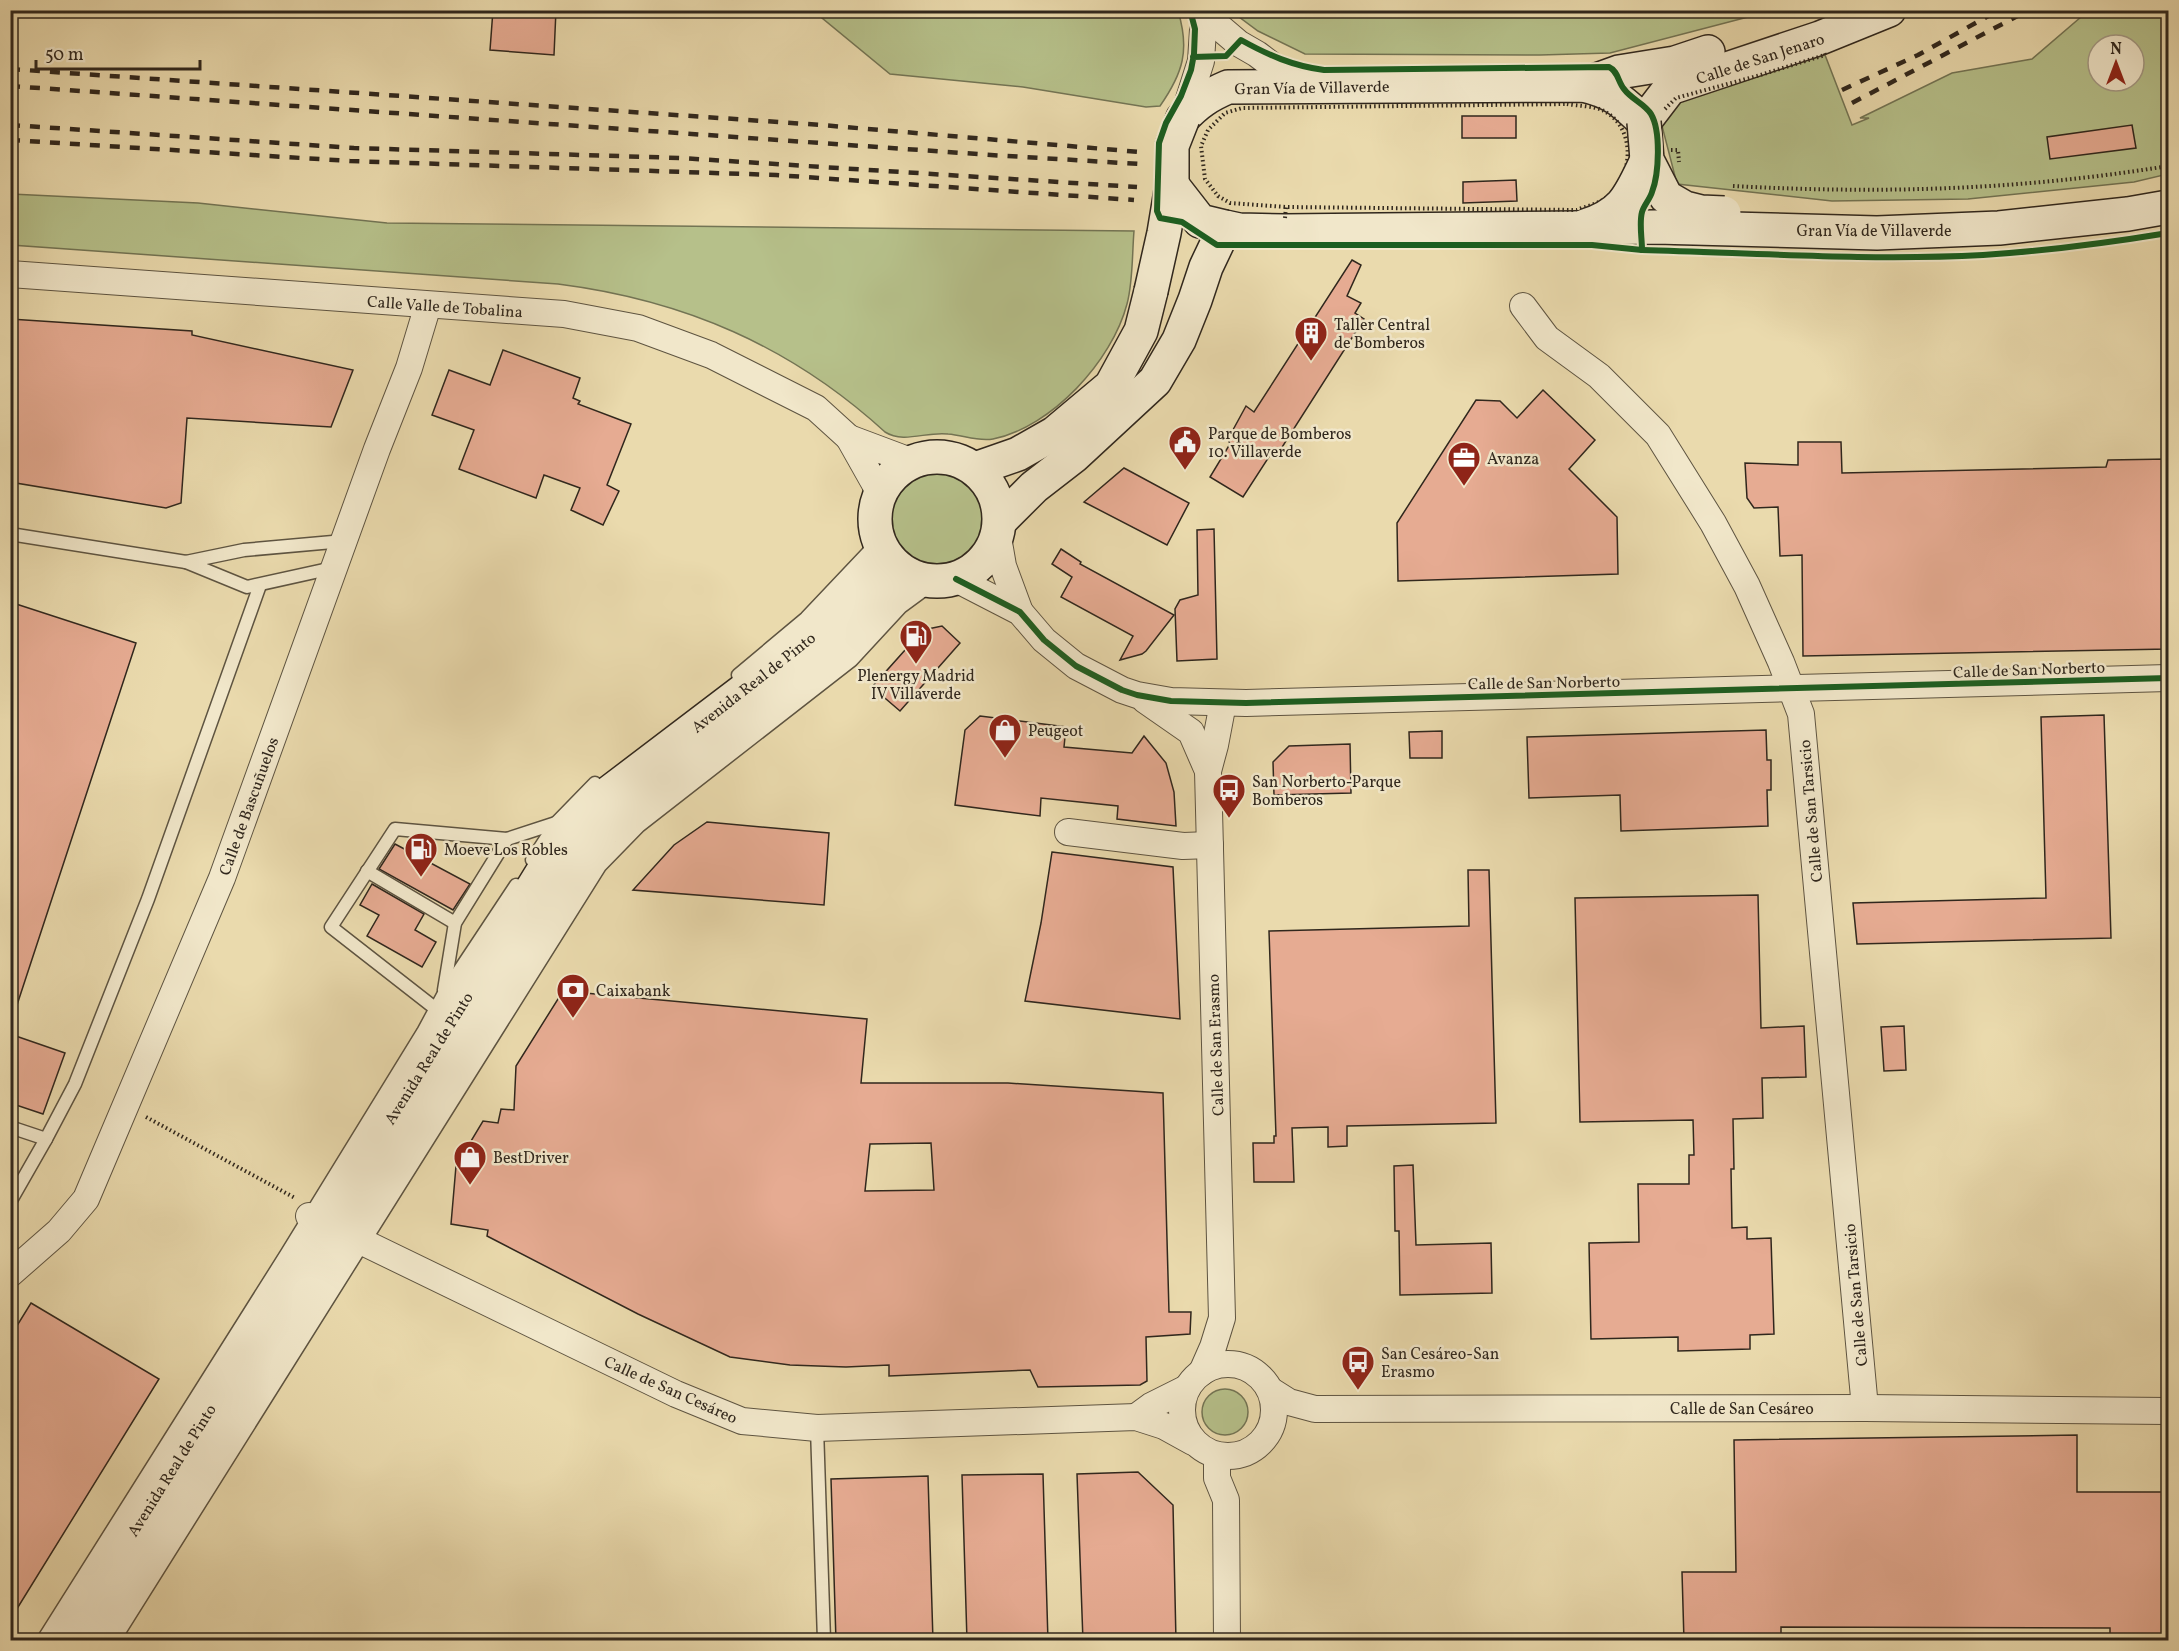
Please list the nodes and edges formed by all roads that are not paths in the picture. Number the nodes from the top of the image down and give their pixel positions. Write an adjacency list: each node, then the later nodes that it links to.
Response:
1 (1889, 10): 3 (main road, Calle de San Jenaro)
2 (1203, 12): 5 (street); 6 (street)
3 (1822, 30): 4 (main road, Calle de San Jenaro); 7 (main road, Calle de San Jenaro)
4 (1583, 85): 5 (main road, Gran Vía de Villaverde); 7 (main road, Gran Vía de Villaverde)
5 (1299, 86): 6 (main road, Gran Vía de Villaverde)
6 (1183, 118): 8 (main road, Gran Vía de Villaverde, bridge)
7 (1659, 140): 9 (main road, Gran Vía de Villaverde, bridge); 12 (main road, Gran Vía de Villaverde, bridge)
8 (1172, 186): 11 (main road, Gran Vía de Villaverde, bridge); 18 (main road, bridge)
9 (2169, 191)
10 (2169, 207): 12 (main road, Gran Vía de Villaverde, bridge)
11 (1225, 228): 12 (main road, Gran Vía de Villaverde); 20 (main road)
12 (1578, 228)
13 (10, 274): 14 (street, Calle Valle de Tobalina)
14 (428, 305): 16 (street, Calle Valle de Tobalina); 22 (street, Calle de Bascuñuelos)
15 (1524, 306): 30 (street, Calle de San Tarsicio)
16 (849, 438): 17 (street, Calle Valle de Tobalina); 19 (street, Calle Valle de Tobalina)
17 (913, 462): 18 (main road); 19 (main road)
18 (975, 469): 20 (main road)
19 (880, 493): 24 (main road)
20 (999, 529): 24 (main road); 27 (street, Calle de San Norberto)
21 (10, 534): 23 (lane)
22 (344, 541): 23 (lane); 25 (street, Calle de Bascuñuelos)
23 (186, 562): 26 (lane)
24 (913, 567): 27 (street, Calle de San Norberto); 29 (lane); 46 (lane); 46 (main road, Avenida Real de Pinto)
25 (334, 568): 26 (lane); 47 (street, Calle de Bascuñuelos)
26 (260, 585): 44 (lane)
27 (1020, 612): 31 (street, Calle de San Norberto)
28 (2169, 678): 30 (street, Calle de San Norberto)
29 (725, 684)
30 (1791, 690): 32 (street, Calle de San Norberto); 52 (street, Calle de San Tarsicio)
31 (1137, 695): 32 (street, Calle de San Norberto); 33 (street, Calle de San Erasmo)
32 (1223, 703): 33 (street, Calle de San Erasmo)
33 (1208, 771): 38 (street, Calle de San Erasmo)
34 (609, 773): 35 (lane)
35 (556, 824): 37 (lane); 41 (lane)
36 (1068, 832): 38 (street)
37 (507, 839): 39 (lane); 40 (lane)
38 (1210, 845): 48 (street, Calle de San Erasmo)
39 (367, 871): 40 (lane); 42 (lane)
40 (455, 923): 41 (lane)
41 (443, 995): 42 (lane)
42 (436, 1009): 46 (lane)
43 (10, 1127): 44 (lane)
44 (46, 1139): 45 (lane)
45 (10, 1202)
46 (331, 1225): 57 (street, Calle de San Cesáreo); 60 (lane); 61 (main road, Avenida Real de Pinto); 62 (main road, Avenida Real de Pinto); 63 (lane)
47 (10, 1274)
48 (1222, 1318): 49 (street, Calle de San Erasmo); 50 (street, Calle de San Erasmo)
49 (1246, 1368): 50 (street); 51 (street)
50 (1195, 1380): 55 (street); 58 (street)
51 (1270, 1390): 53 (street, Calle de San Cesáreo); 56 (street)
52 (1865, 1408): 53 (street, Calle de San Cesáreo); 54 (street, Calle de San Cesáreo)
53 (1315, 1409): 56 (street, Calle de San Cesáreo)
54 (2169, 1411)
55 (1136, 1417): 57 (street, Calle de San Cesáreo); 58 (street, Calle de San Cesáreo)
56 (1272, 1425): 59 (street)
57 (817, 1428): 64 (lane)
58 (1193, 1442): 59 (street)
59 (1228, 1455): 65 (street)
60 (42, 1641)
61 (63, 1641)
62 (94, 1641)
63 (114, 1641)
64 (824, 1641)
65 (1227, 1641)

